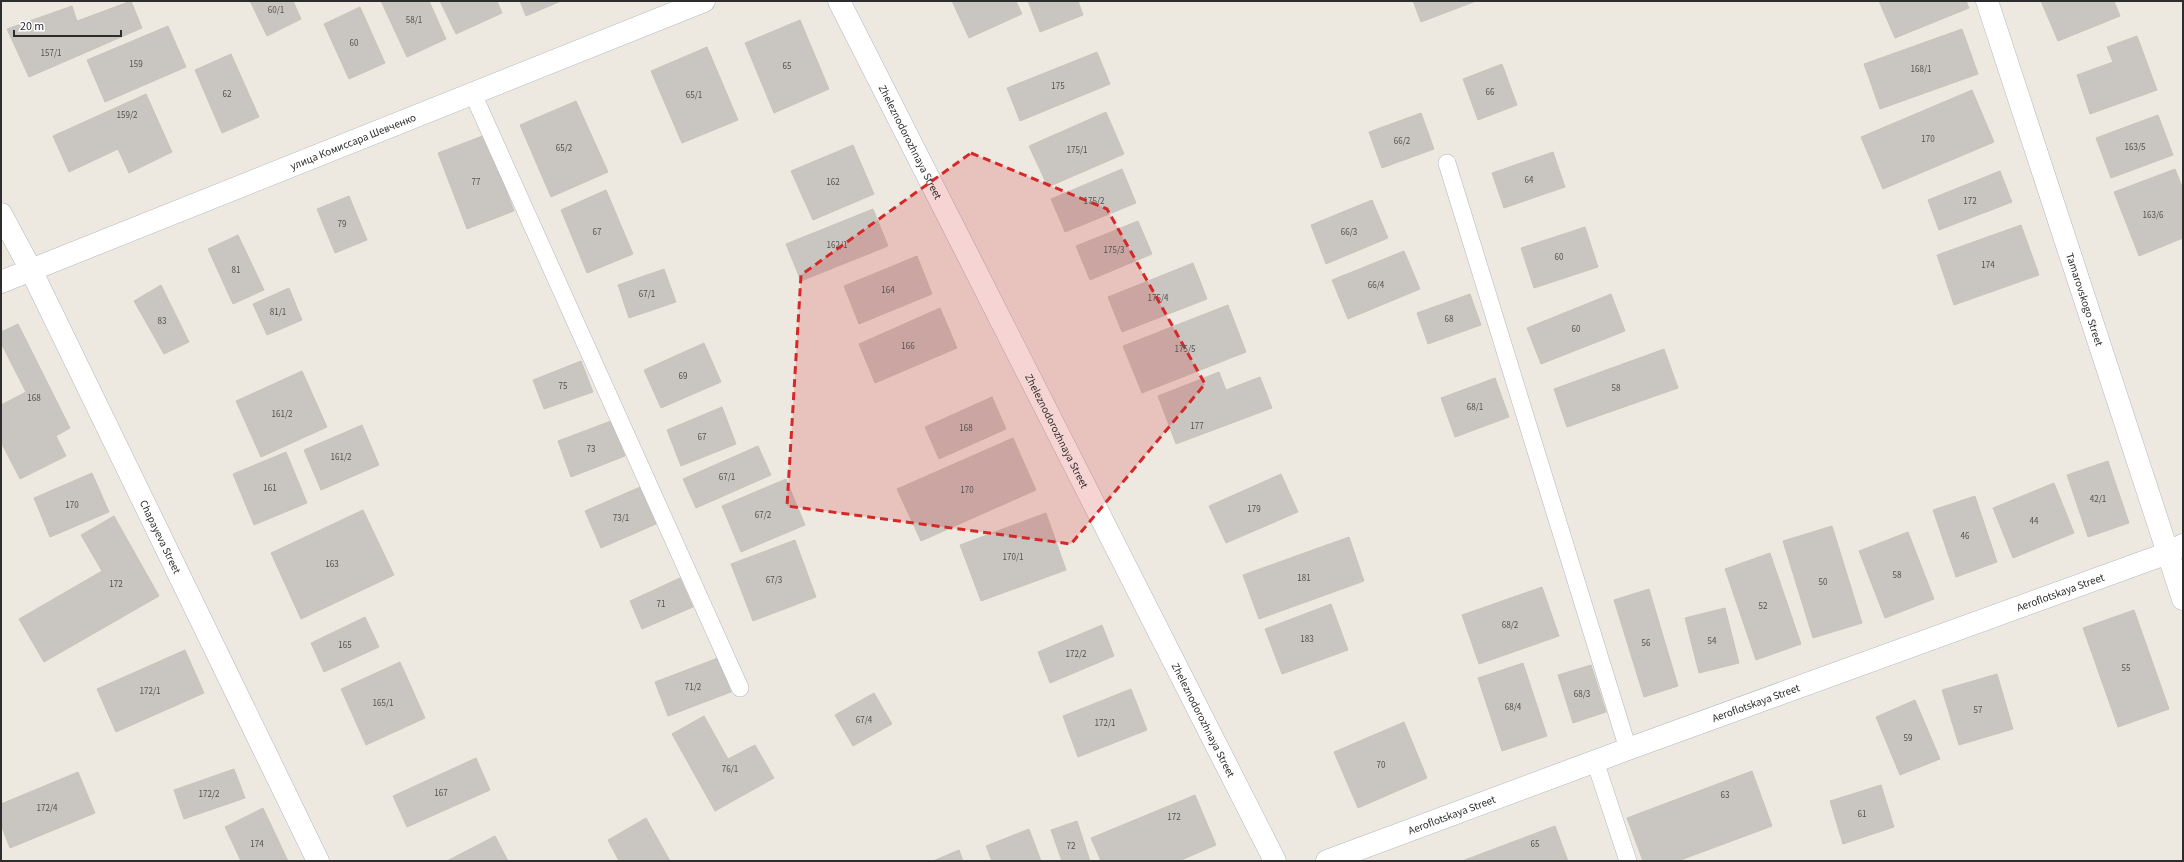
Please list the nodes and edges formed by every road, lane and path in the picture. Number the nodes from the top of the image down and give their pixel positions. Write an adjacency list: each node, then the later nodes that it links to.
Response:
1 (704, 1): 4 (street, улица Комиссара Шевченко)
2 (839, 1): 15 (street, Zheleznodorozhnaya Street)
3 (1987, 1): 9 (street, Tamarovskogo Street)
4 (473, 94): 7 (street, улица Комиссара Шевченко); 11 (lane)
5 (1447, 163): 12 (lane)
6 (1, 214): 7 (street, Chapayeva Street)
7 (31, 270): 8 (street, улица Комиссара Шевченко); 14 (street, Chapayeva Street)
8 (1, 282)
9 (2175, 549): 10 (street, Tamarovskogo Street); 12 (street, Aeroflotskaya Street)
10 (2183, 599)
11 (740, 688)
12 (1628, 749): 13 (street, Aeroflotskaya Street)
13 (1595, 761): 16 (street, Aeroflotskaya Street); 17 (lane)
14 (318, 861)
15 (1275, 861)
16 (1327, 861)
17 (1628, 861)

